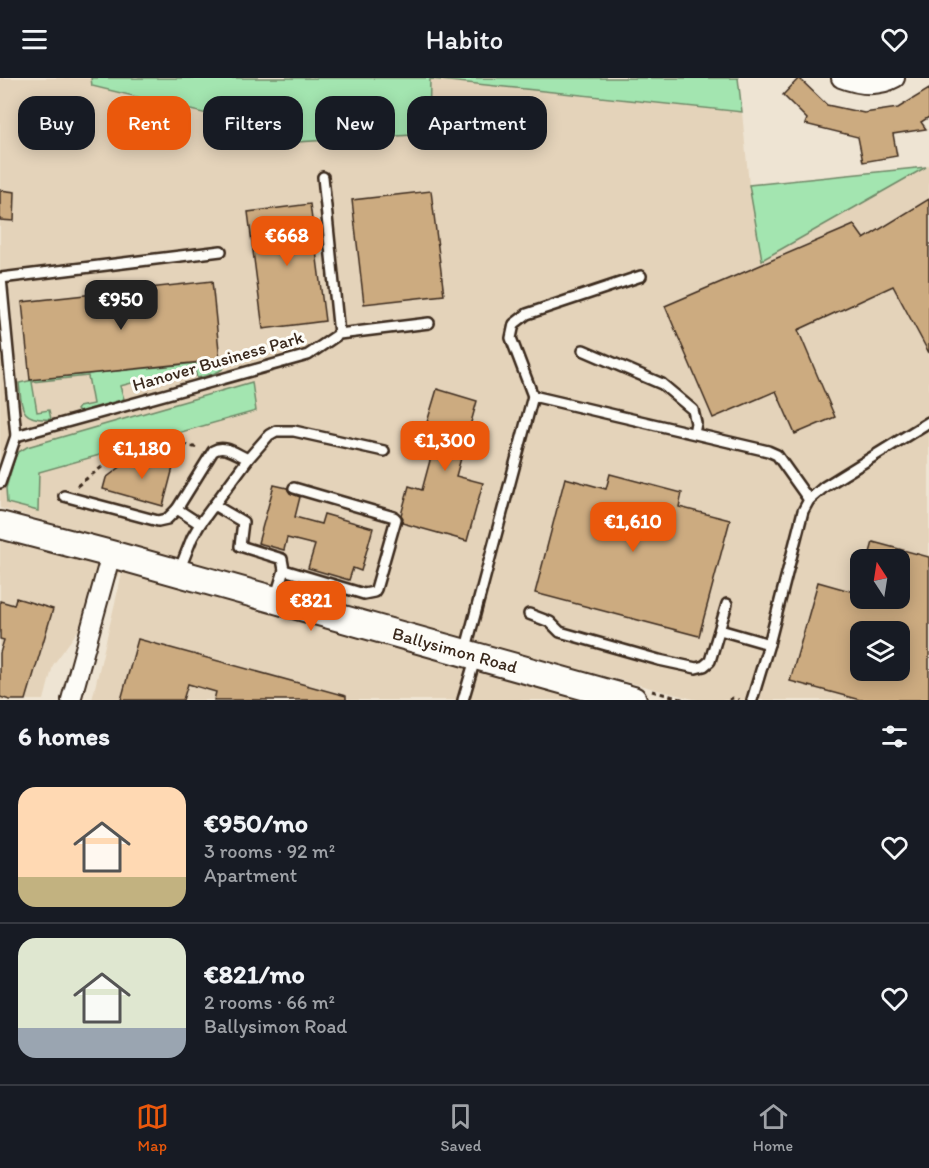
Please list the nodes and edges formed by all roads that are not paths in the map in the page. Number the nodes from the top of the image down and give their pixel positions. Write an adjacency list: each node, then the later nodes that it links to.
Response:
1 (841, 78): 2 (street)
2 (895, 78)
3 (322, 177): 7 (lane)
4 (221, 251): 12 (lane)
5 (641, 276): 9 (lane)
6 (429, 323): 7 (lane, Hanover Business Park)
7 (339, 334): 12 (lane, Hanover Business Park)
8 (583, 350): 11 (lane)
9 (532, 396): 11 (lane); 31 (lane)
10 (929, 422): 18 (lane)
11 (694, 433): 18 (lane)
12 (16, 436): 15 (lane)
13 (384, 451): 14 (lane)
14 (248, 459): 19 (lane); 20 (lane)
15 (0, 483)
16 (294, 488): 24 (lane)
17 (64, 496): 20 (lane)
18 (809, 500): 30 (lane)
19 (214, 505): 21 (lane); 24 (lane)
20 (177, 509): 21 (lane)
21 (200, 524): 25 (lane)
22 (0, 525): 23 (main road, Ballysimon Road)
23 (111, 554): 25 (main road, Ballysimon Road); 32 (street)
24 (284, 570): 26 (lane)
25 (179, 574): 26 (main road, Ballysimon Road)
26 (275, 599): 31 (main road, Ballysimon Road)
27 (728, 604): 29 (lane)
28 (530, 614): 29 (lane)
29 (720, 630): 30 (lane)
30 (769, 644): 35 (lane)
31 (471, 655): 33 (lane); 34 (main road, Ballysimon Road)
32 (72, 700)
33 (463, 700)
34 (633, 700)
35 (752, 700)

